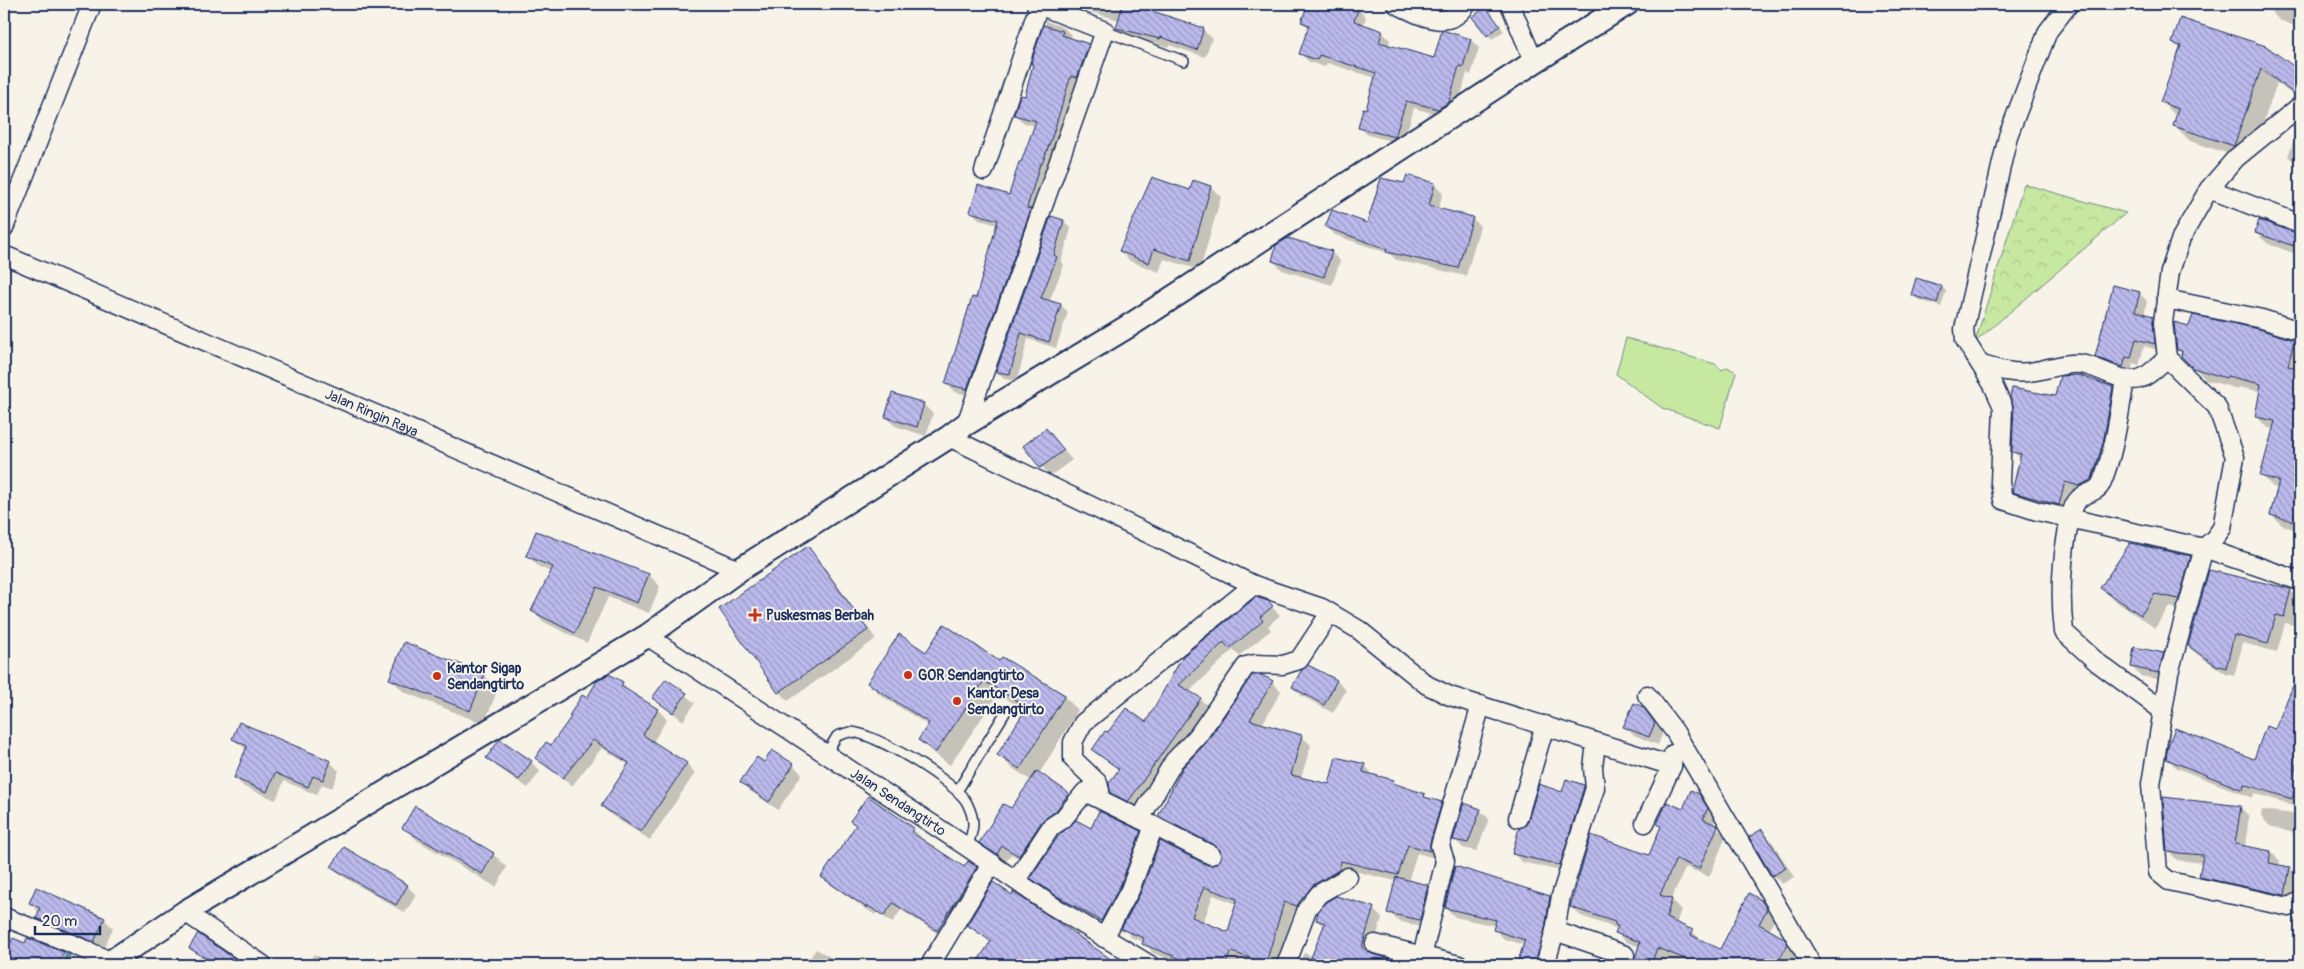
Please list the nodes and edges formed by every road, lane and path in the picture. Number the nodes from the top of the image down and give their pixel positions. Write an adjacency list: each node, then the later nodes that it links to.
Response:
1 (92, 4): 15 (street)
2 (1037, 4): 8 (street); 12 (street)
3 (1396, 4): 4 (street)
4 (1467, 4)
5 (1510, 4): 10 (street)
6 (1627, 4): 10 (street)
7 (2069, 4): 20 (street)
8 (1105, 31): 9 (lane); 22 (street)
9 (1184, 61)
10 (1534, 62): 22 (street)
11 (2300, 106): 13 (street)
12 (984, 171)
13 (2209, 189): 14 (street); 17 (street)
14 (2300, 224)
15 (4, 228)
16 (4, 255): 25 (street, Jalan Ringin Raya)
17 (2166, 299): 18 (street); 19 (street)
18 (2300, 330)
19 (2167, 358): 21 (street); 24 (street)
20 (1982, 365): 21 (street); 23 (street)
21 (2125, 380): 23 (street)
22 (957, 431): 25 (street); 27 (street)
23 (2070, 518): 24 (street); 32 (street)
24 (2204, 548): 26 (street); 32 (street)
25 (739, 570): 29 (street)
26 (2300, 581)
27 (1254, 585): 28 (street); 40 (street)
28 (1330, 613): 31 (street); 42 (street)
29 (647, 636): 37 (street, Jalan Sendangtirto); 50 (street)
30 (1647, 695): 35 (street)
31 (1481, 705): 34 (street); 56 (street)
32 (2163, 711): 49 (street)
33 (1005, 713): 39 (lane)
34 (1545, 725): 36 (street); 41 (street)
35 (1675, 732): 38 (street); 57 (street)
36 (1596, 742): 38 (street); 52 (street)
37 (826, 754): 39 (lane); 44 (street, Jalan Sendangtirto)
38 (1672, 766): 43 (street)
39 (958, 790): 44 (lane)
40 (1097, 796): 42 (street); 48 (street)
41 (1518, 818)
42 (1147, 822): 45 (street); 53 (street)
43 (1645, 823)
44 (967, 847): 46 (street, Jalan Sendangtirto)
45 (1211, 854)
46 (992, 863): 48 (street, Jalan Sendangtirto); 60 (street)
47 (1348, 877): 62 (street)
48 (1016, 880): 53 (street, Jalan Sendangtirto)
49 (2300, 901)
50 (185, 912): 58 (street); 59 (street)
51 (4, 917): 58 (street)
52 (1555, 931): 55 (street); 64 (street)
53 (1104, 938): 61 (street, Jalan Sendangtirto)
54 (1375, 944): 56 (street)
55 (1626, 955)
56 (1421, 961): 63 (street)
57 (1805, 961)
58 (109, 964)
59 (263, 965)
60 (930, 965)
61 (1150, 965)
62 (1286, 965)
63 (1459, 965)
64 (1545, 965)

